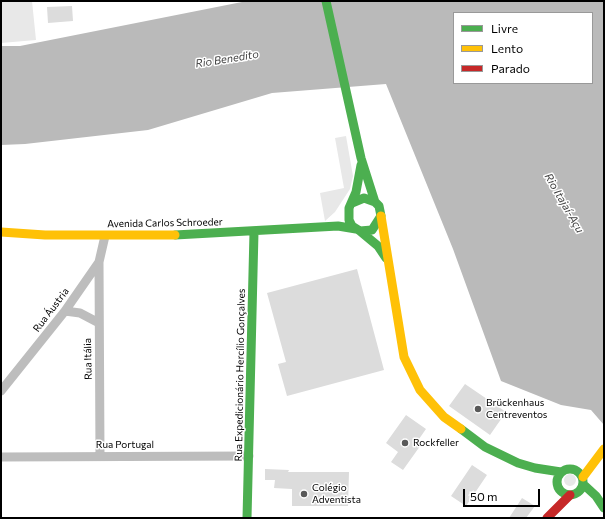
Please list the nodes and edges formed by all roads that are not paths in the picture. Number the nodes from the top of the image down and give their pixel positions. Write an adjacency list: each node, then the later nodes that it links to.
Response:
1 (326, 1): 2 (main road)
2 (361, 158): 3 (main road); 4 (main road)
3 (375, 202): 4 (main road); 5 (main road)
4 (350, 205): 6 (main road); 7 (main road)
5 (381, 216): 7 (main road); 12 (main road)
6 (329, 227): 7 (main road, Avenida Carlos Schroeder); 9 (main road, Avenida Carlos Schroeder)
7 (358, 230): 12 (main road)
8 (1, 232): 10 (main road, Avenida Carlos Schroeder)
9 (254, 232): 10 (main road, Avenida Carlos Schroeder); 18 (main road, Rua Expedicionário Hercílio Gonçalves)
10 (105, 236): 11 (street, Rua Áustria)
11 (99, 262): 13 (street, Rua Áustria); 14 (street, Rua Itália)
12 (389, 267): 20 (main road)
13 (65, 311): 14 (street); 15 (street, Rua Áustria)
14 (99, 323): 17 (street, Rua Itália)
15 (1, 391)
16 (600, 453): 21 (main road); 23 (main road)
17 (100, 456): 18 (street, Rua Portugal); 19 (street, Rua Portugal)
18 (249, 456): 28 (main road, Rua Expedicionário Hercílio Gonçalves)
19 (1, 457)
20 (535, 468): 22 (main road); 24 (main road)
21 (572, 468): 22 (main road); 23 (main road)
22 (561, 472): 24 (main road)
23 (583, 481): 25 (main road); 26 (main road)
24 (557, 485): 25 (main road); 27 (main road)
25 (570, 495): 27 (main road)
26 (604, 508)
27 (548, 516)
28 (247, 518)

